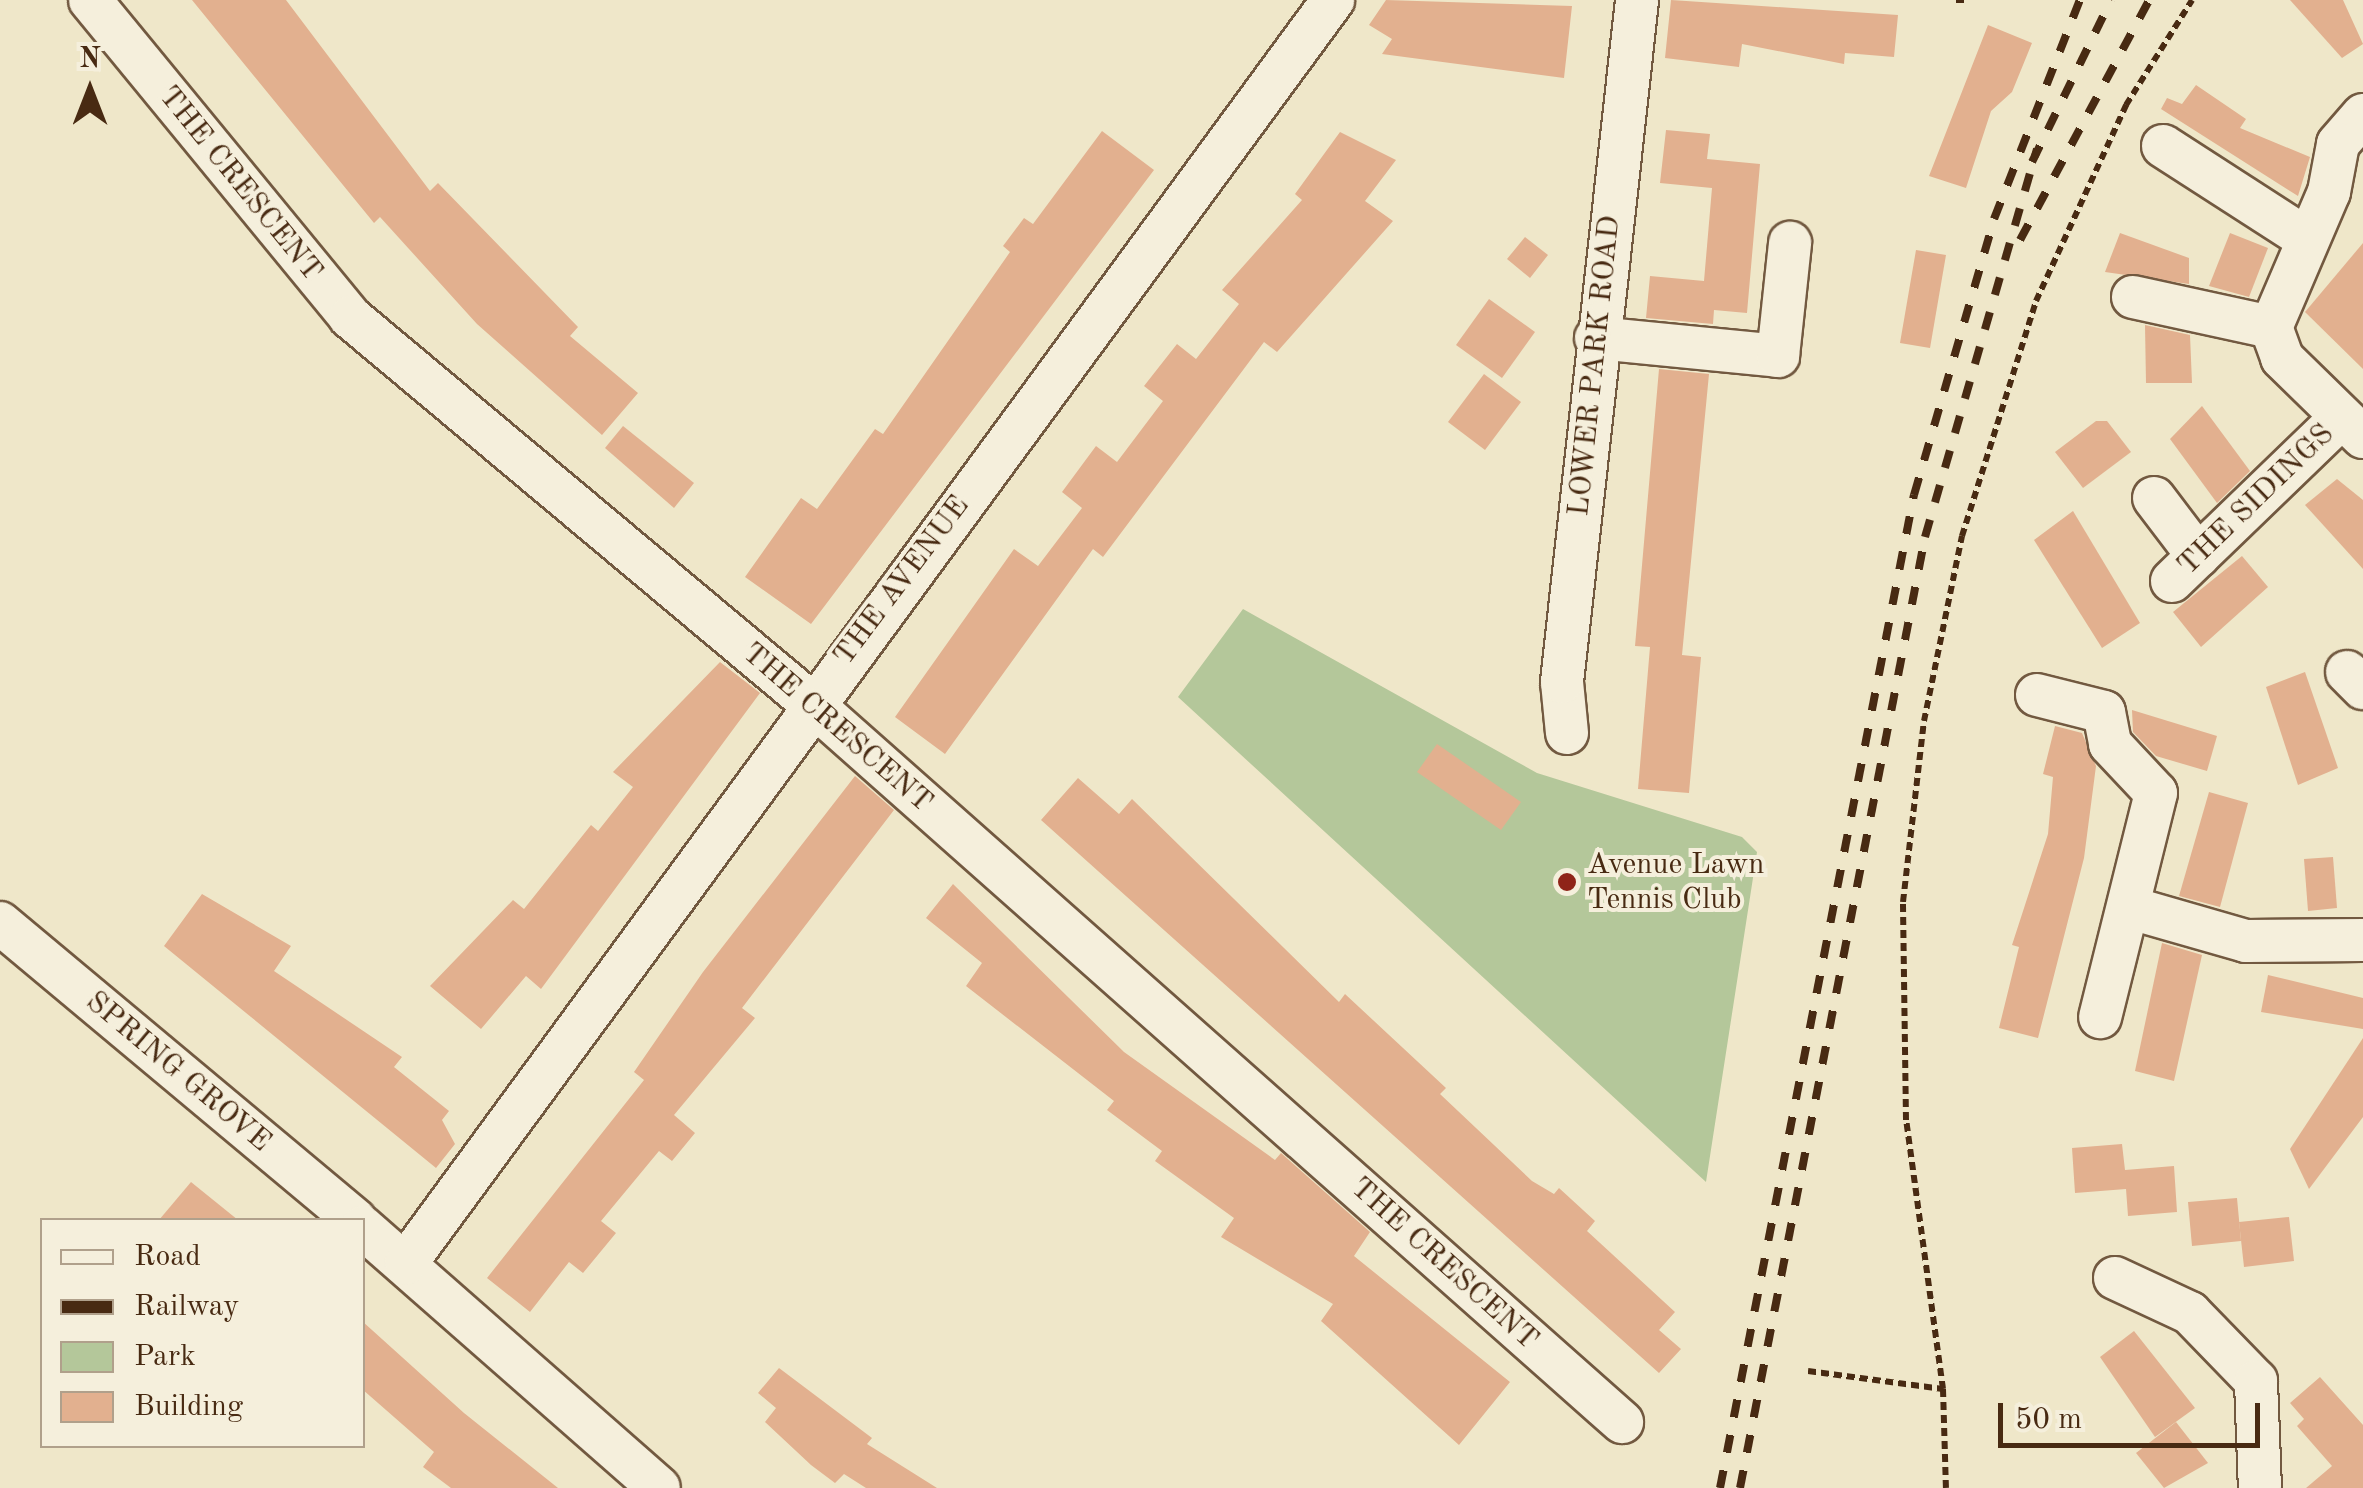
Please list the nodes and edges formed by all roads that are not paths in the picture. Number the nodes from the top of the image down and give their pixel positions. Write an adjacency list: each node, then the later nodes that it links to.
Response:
1 (90, 0): 14 (street, THE CRESCENT)
2 (1334, 0): 14 (street, THE AVENUE)
3 (1637, 0): 10 (street, LOWER PARK ROAD)
4 (2363, 114): 6 (street)
5 (2163, 146): 6 (street)
6 (2306, 238): 9 (street)
7 (1790, 243): 10 (street)
8 (2134, 298): 9 (street)
9 (2271, 327): 11 (street)
10 (1596, 338): 15 (street, LOWER PARK ROAD)
11 (2351, 428): 12 (street, THE SIDINGS)
12 (2154, 498)
13 (2037, 694): 16 (street)
14 (811, 703): 22 (street, THE AVENUE); 24 (street, THE CRESCENT)
15 (1567, 732)
16 (2131, 908): 18 (street); 19 (street)
17 (0, 923): 20 (street, SPRING GROVE)
18 (2363, 940)
19 (2100, 1017)
20 (353, 1218)
21 (365, 1229): 22 (street)
22 (406, 1263): 25 (street)
23 (2115, 1278): 26 (street)
24 (1622, 1422)
25 (660, 1488)
26 (2260, 1488)

